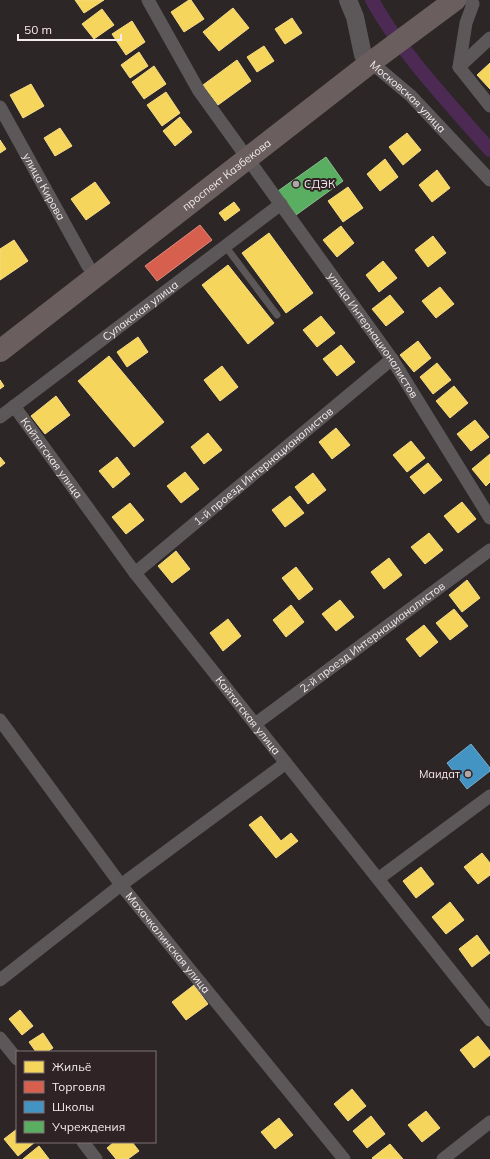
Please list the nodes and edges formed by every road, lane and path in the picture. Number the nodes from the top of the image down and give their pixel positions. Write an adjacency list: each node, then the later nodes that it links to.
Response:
1 (148, 0): 12 (street, улица Интернационалистов)
2 (348, 0): 8 (main road, Московская улица)
3 (437, 0): 6 (highway, проспект Казбекова)
4 (455, 0): 6 (highway, проспект Казбекова)
5 (470, 0): 9 (street)
6 (417, 22): 8 (highway, проспект Казбекова)
7 (490, 38): 9 (street)
8 (367, 59): 12 (highway, проспект Казбекова); 13 (street, Московская улица)
9 (459, 67): 10 (street)
10 (490, 106)
11 (0, 107): 16 (street, улица Кирова)
12 (245, 154): 14 (street, улица Интернационалистов); 16 (highway, проспект Казбекова); 19 (highway, проспект Казбекова)
13 (490, 180)
14 (281, 204): 15 (street, Сулакская улица); 20 (street, улица Интернационалистов)
15 (226, 247): 17 (lane); 21 (street, Сулакская улица)
16 (88, 266): 18 (highway, проспект Казбекова)
17 (277, 314)
18 (0, 335)
19 (0, 351)
20 (392, 358): 23 (street, улица Интернационалистов); 25 (street, 1-й проезд Интернацианалистов)
21 (14, 406): 22 (street, Сулакская улица); 25 (street, Кайтагская улица)
22 (0, 417)
23 (490, 518)
24 (490, 550): 27 (street, 2-й проезд Интернацианалистов)
25 (135, 573): 27 (street, Кайтагская улица)
26 (0, 720): 31 (street, Махачкалинская улица)
27 (255, 724): 28 (street, Кайтагская улица)
28 (286, 763): 30 (street, Кайтагская улица); 31 (street)
29 (490, 796): 30 (street)
30 (378, 879): 33 (street, Кайтагская улица)
31 (121, 885): 32 (street); 39 (street, Махачкалинская улица)
32 (0, 980)
33 (490, 1020)
34 (0, 1038): 35 (street)
35 (16, 1058)
36 (490, 1122): 40 (street)
37 (84, 1143): 38 (street)
38 (96, 1159)
39 (344, 1159)
40 (443, 1159)

